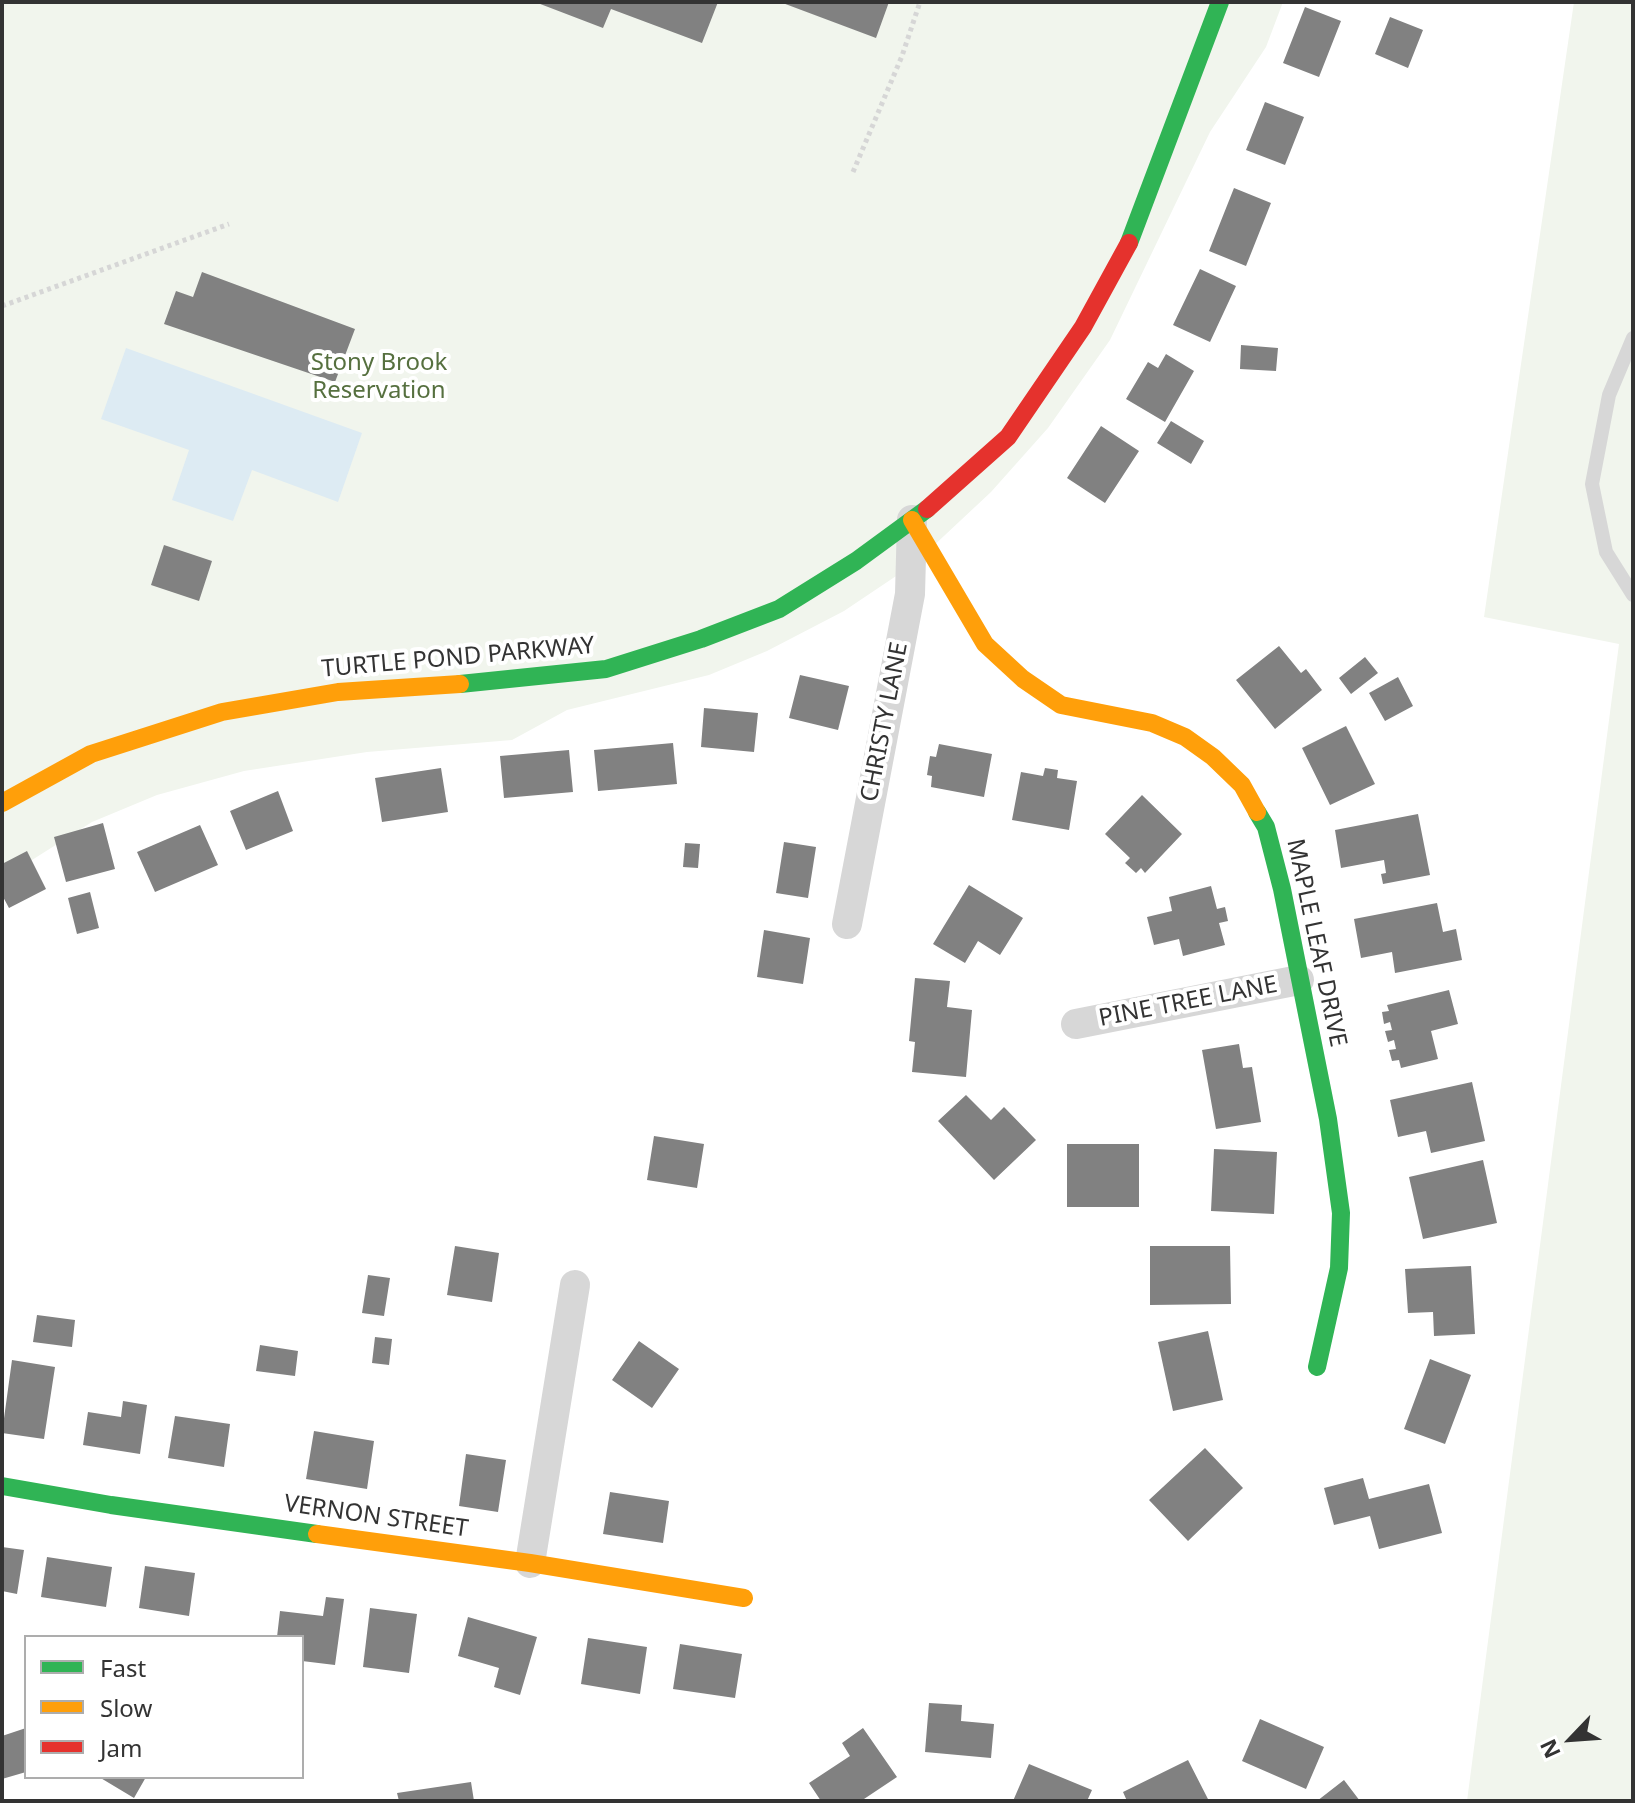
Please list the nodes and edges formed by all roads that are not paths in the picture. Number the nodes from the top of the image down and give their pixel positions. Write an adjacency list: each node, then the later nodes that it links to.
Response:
1 (1220, 2): 3 (street, TURTLE POND PARKWAY)
2 (1633, 338): 4 (lane)
3 (912, 520): 5 (street, TURTLE POND PARKWAY); 6 (street, CHRISTY LANE); 7 (street, MAPLE LEAF DRIVE)
4 (1633, 595)
5 (2, 803)
6 (847, 924)
7 (1299, 980): 8 (street, PINE TREE LANE); 10 (street, MAPLE LEAF DRIVE)
8 (1076, 1024)
9 (575, 1285): 12 (street)
10 (1317, 1367)
11 (2, 1486): 12 (street, VERNON STREET)
12 (530, 1563): 13 (street, VERNON STREET)
13 (744, 1598)

